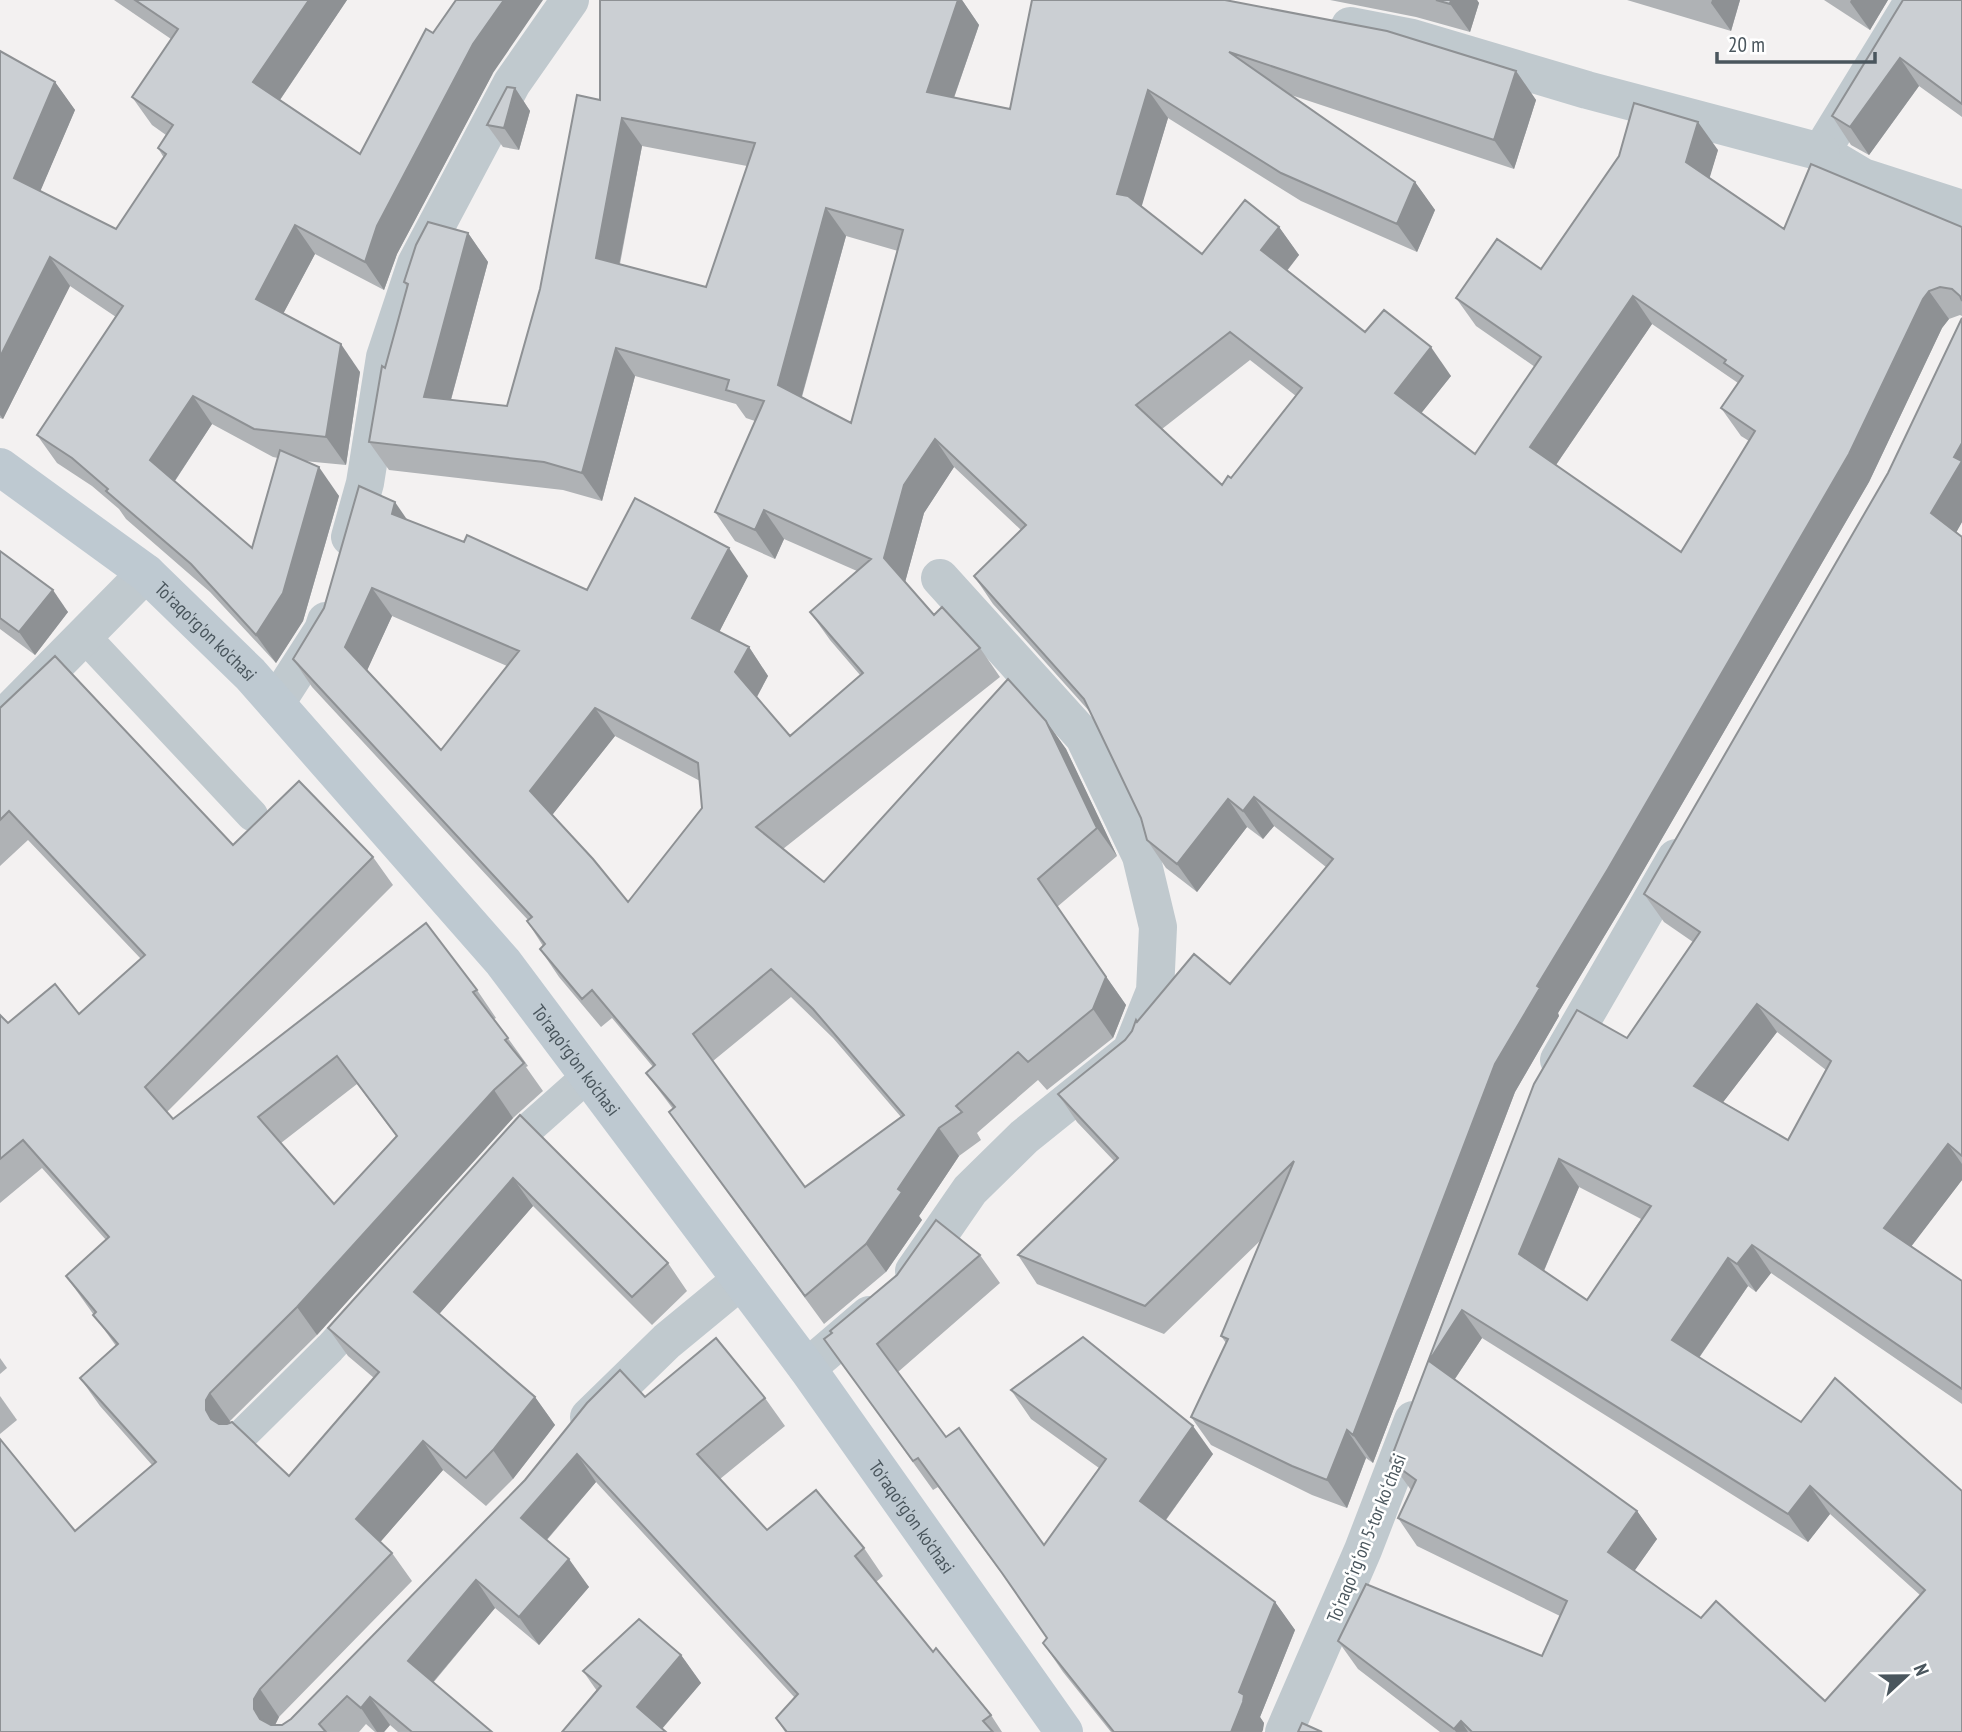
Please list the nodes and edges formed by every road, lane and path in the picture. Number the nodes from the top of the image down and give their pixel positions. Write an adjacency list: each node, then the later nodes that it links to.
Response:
1 (570, 0): 10 (street)
2 (1914, 0): 4 (street)
3 (1320, 20): 4 (street)
4 (1821, 152): 5 (street)
5 (1962, 209)
6 (0, 467): 7 (street, To'raqo'rg'on ko'chasi)
7 (146, 573): 9 (street); 10 (street, To'raqo'rg'on ko'chasi)
8 (940, 578): 19 (street)
9 (84, 636): 11 (street); 12 (lane)
10 (276, 703): 14 (street, To'raqo'rg'on ko'chasi)
11 (0, 721)
12 (252, 815)
13 (1694, 828): 15 (street)
14 (589, 1075): 16 (lane); 17 (street, To'raqo'rg'on ko'chasi)
15 (1541, 1091)
16 (480, 1182)
17 (741, 1280): 19 (street, To'raqo'rg'on ko'chasi); 22 (street)
18 (386, 1286): 21 (lane)
19 (807, 1368): 23 (street, To'raqo'rg'on ko'chasi)
20 (1427, 1384): 24 (street, Toʻraqoʻrgʻon 5-tor koʻchasi)
21 (243, 1434)
22 (567, 1444)
23 (1064, 1732)
24 (1284, 1732)

